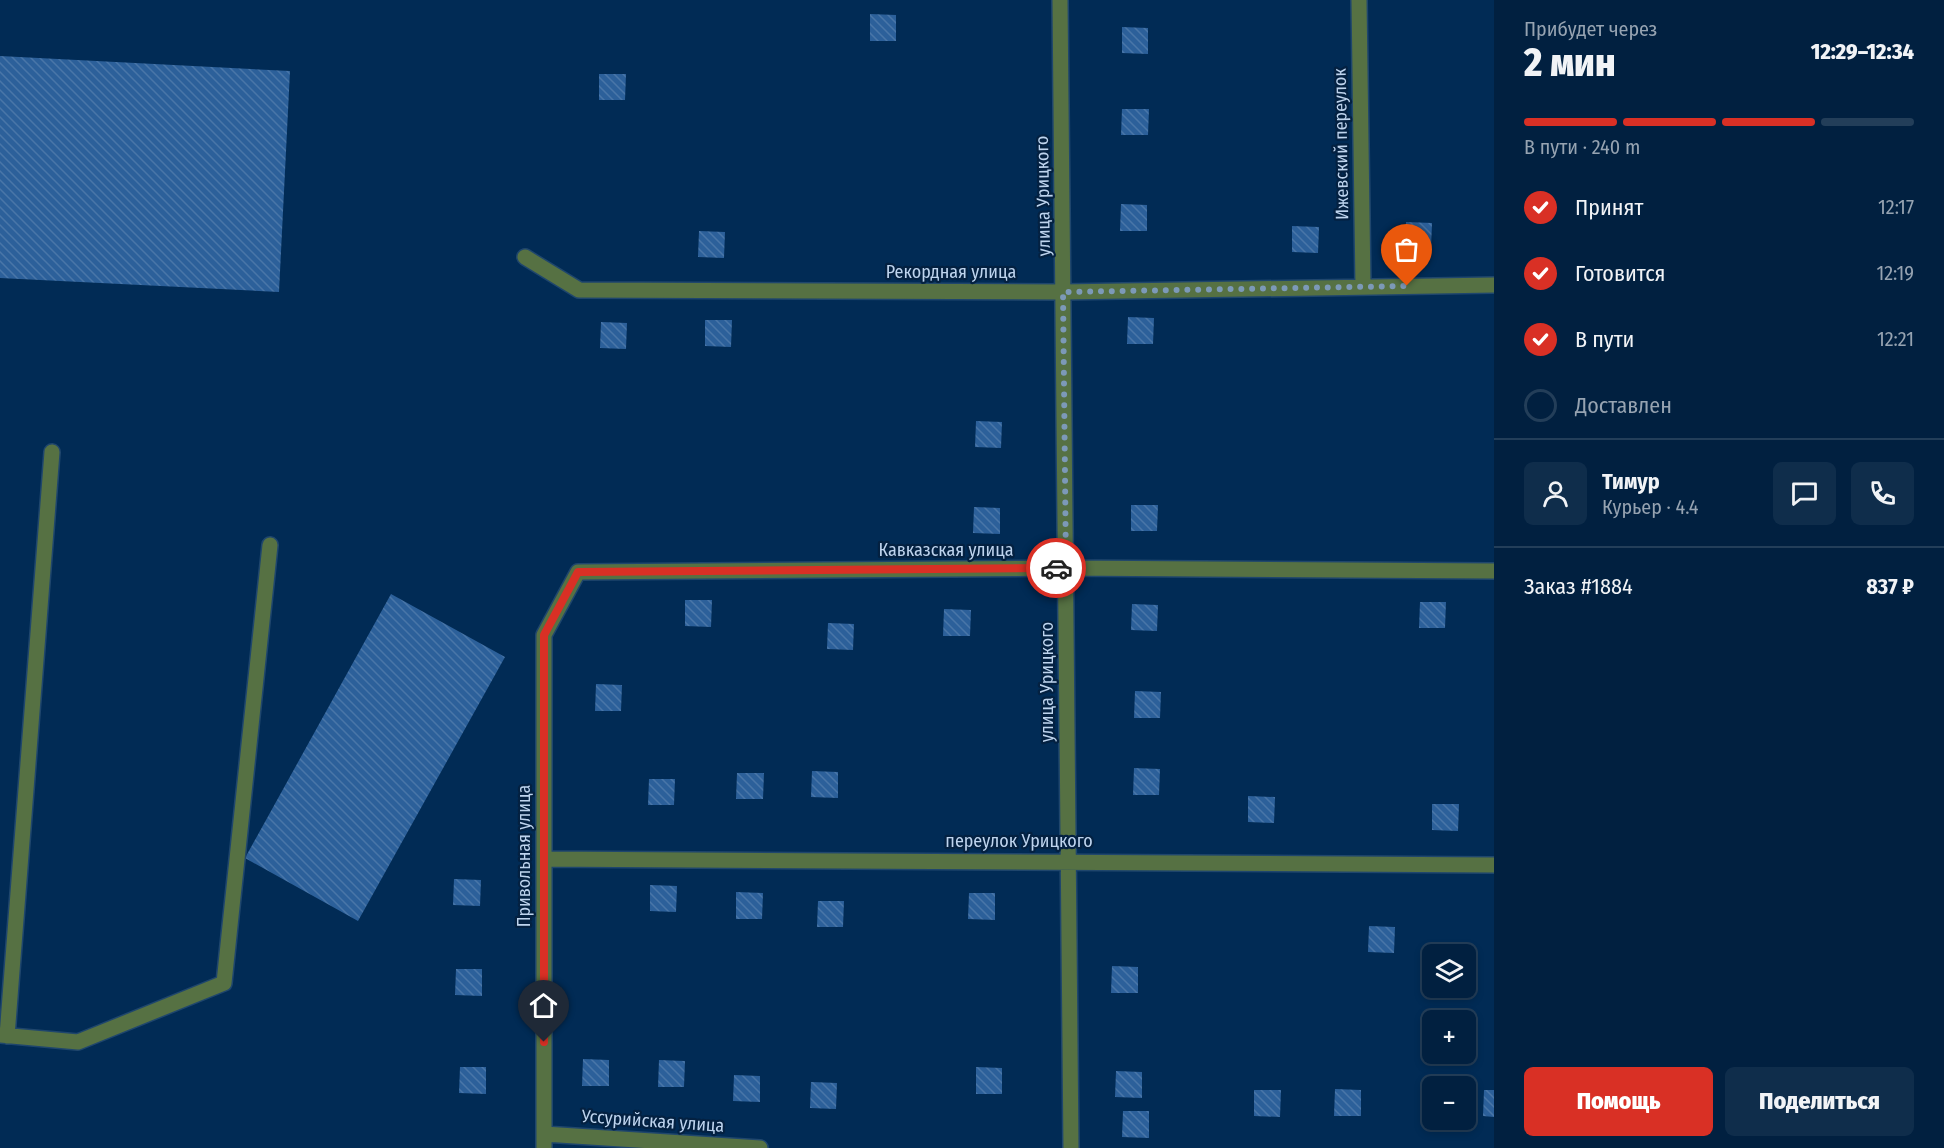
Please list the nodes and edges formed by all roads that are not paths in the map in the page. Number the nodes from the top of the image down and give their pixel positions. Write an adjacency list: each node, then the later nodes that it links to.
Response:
1 (1060, 0): 6 (street, улица Урицкого)
2 (1359, 0): 5 (street, Ижевский переулок)
3 (525, 256): 6 (street, Рекордная улица)
4 (1494, 285): 5 (street, Рекордная улица)
5 (1363, 287): 6 (street, Рекордная улица)
6 (1063, 292): 9 (street, улица Урицкого)
7 (52, 452): 15 (street)
8 (270, 545): 15 (street)
9 (1066, 568): 10 (street, Кавказская улица); 11 (street, Кавказская улица); 13 (street, улица Урицкого)
10 (1494, 571)
11 (578, 572): 12 (street, Привольная улица)
12 (544, 859): 13 (street, переулок Урицкого); 16 (street, Привольная улица)
13 (1068, 861): 14 (street, переулок Урицкого); 18 (street, улица Урицкого)
14 (1494, 865)
15 (3, 1035)
16 (544, 1141): 17 (street, Уссурийская улица)
17 (760, 1148)
18 (1071, 1148)

